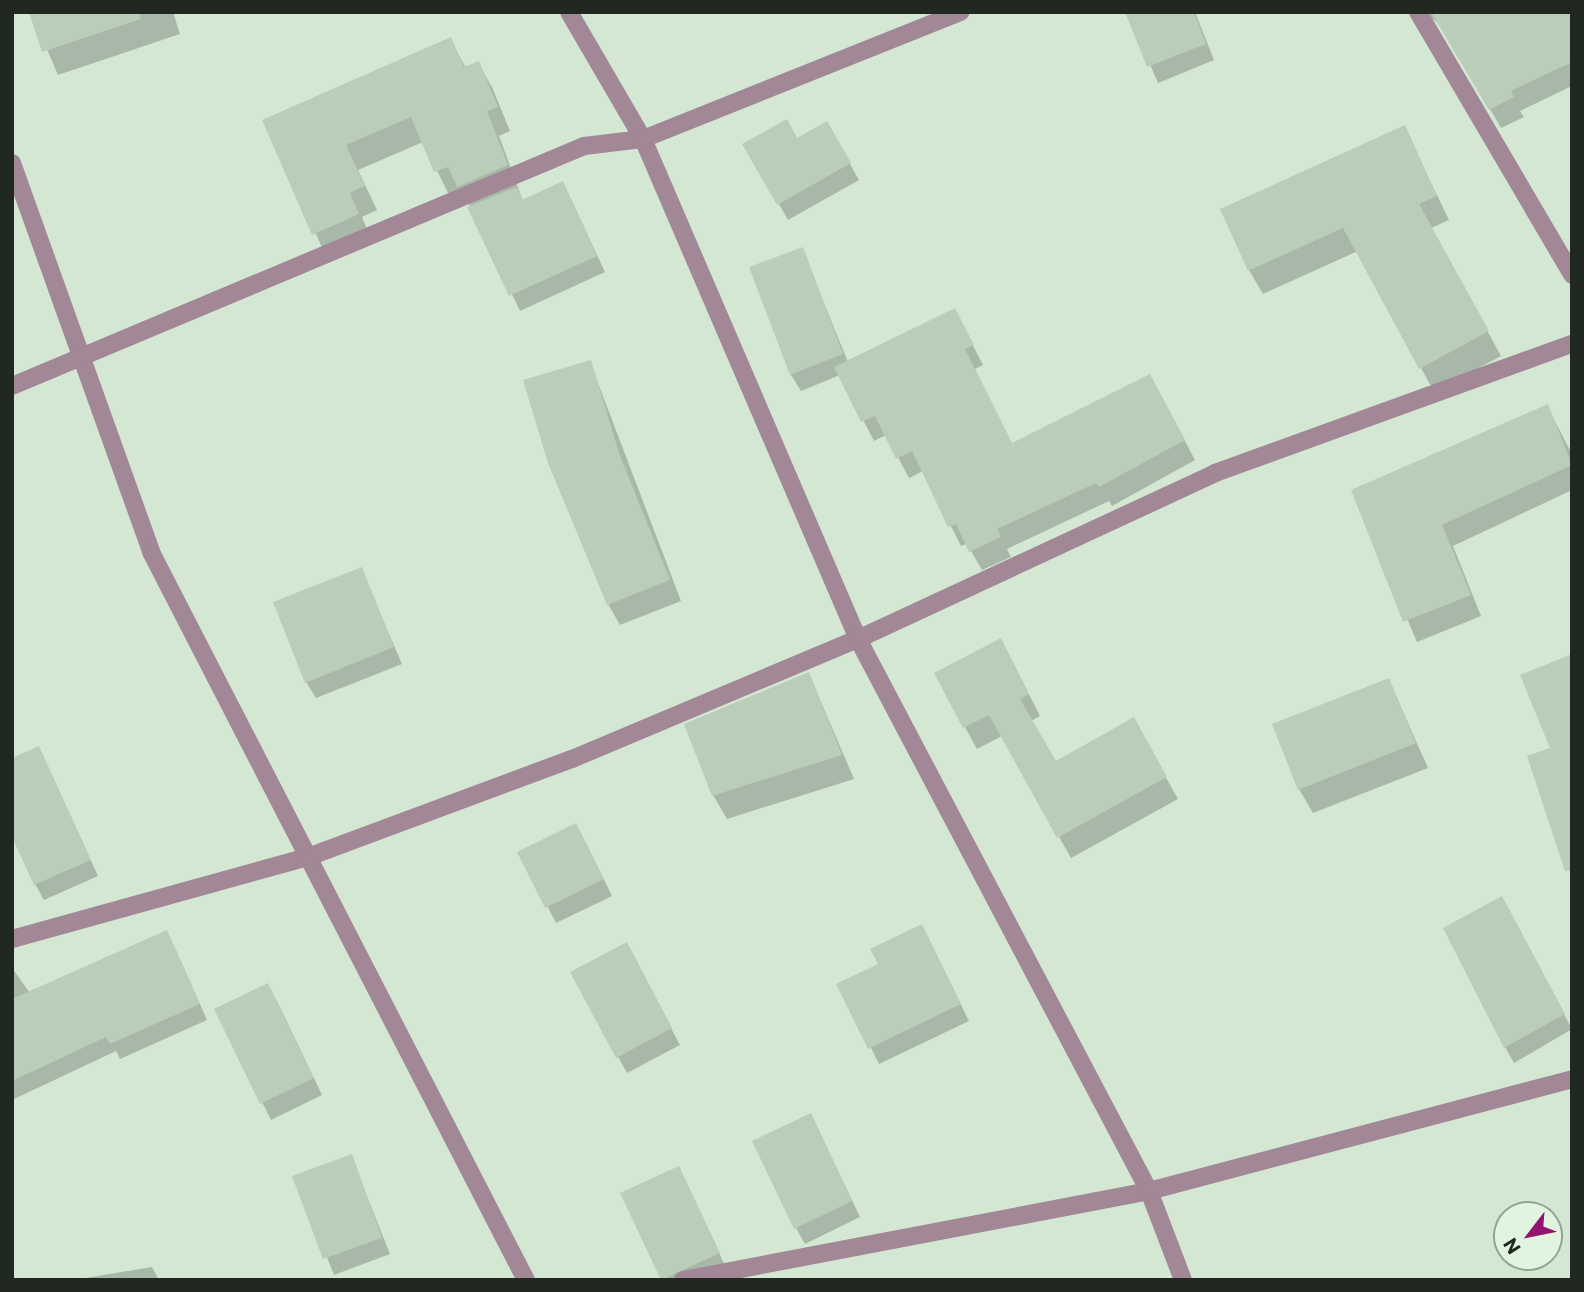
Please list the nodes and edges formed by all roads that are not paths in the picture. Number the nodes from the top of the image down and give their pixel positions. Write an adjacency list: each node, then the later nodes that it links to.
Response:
1 (569, 12): 4 (street)
2 (961, 12): 4 (street)
3 (1418, 12): 6 (street)
4 (643, 139): 8 (street); 10 (street)
5 (12, 163): 8 (street)
6 (1572, 275)
7 (1572, 344): 10 (street)
8 (81, 355): 9 (street); 11 (street)
9 (12, 386)
10 (858, 639): 11 (street); 14 (street)
11 (308, 857): 12 (street); 15 (street)
12 (12, 939)
13 (1572, 1079): 14 (street)
14 (1149, 1191): 16 (street); 17 (street)
15 (526, 1280)
16 (683, 1280)
17 (1183, 1280)

